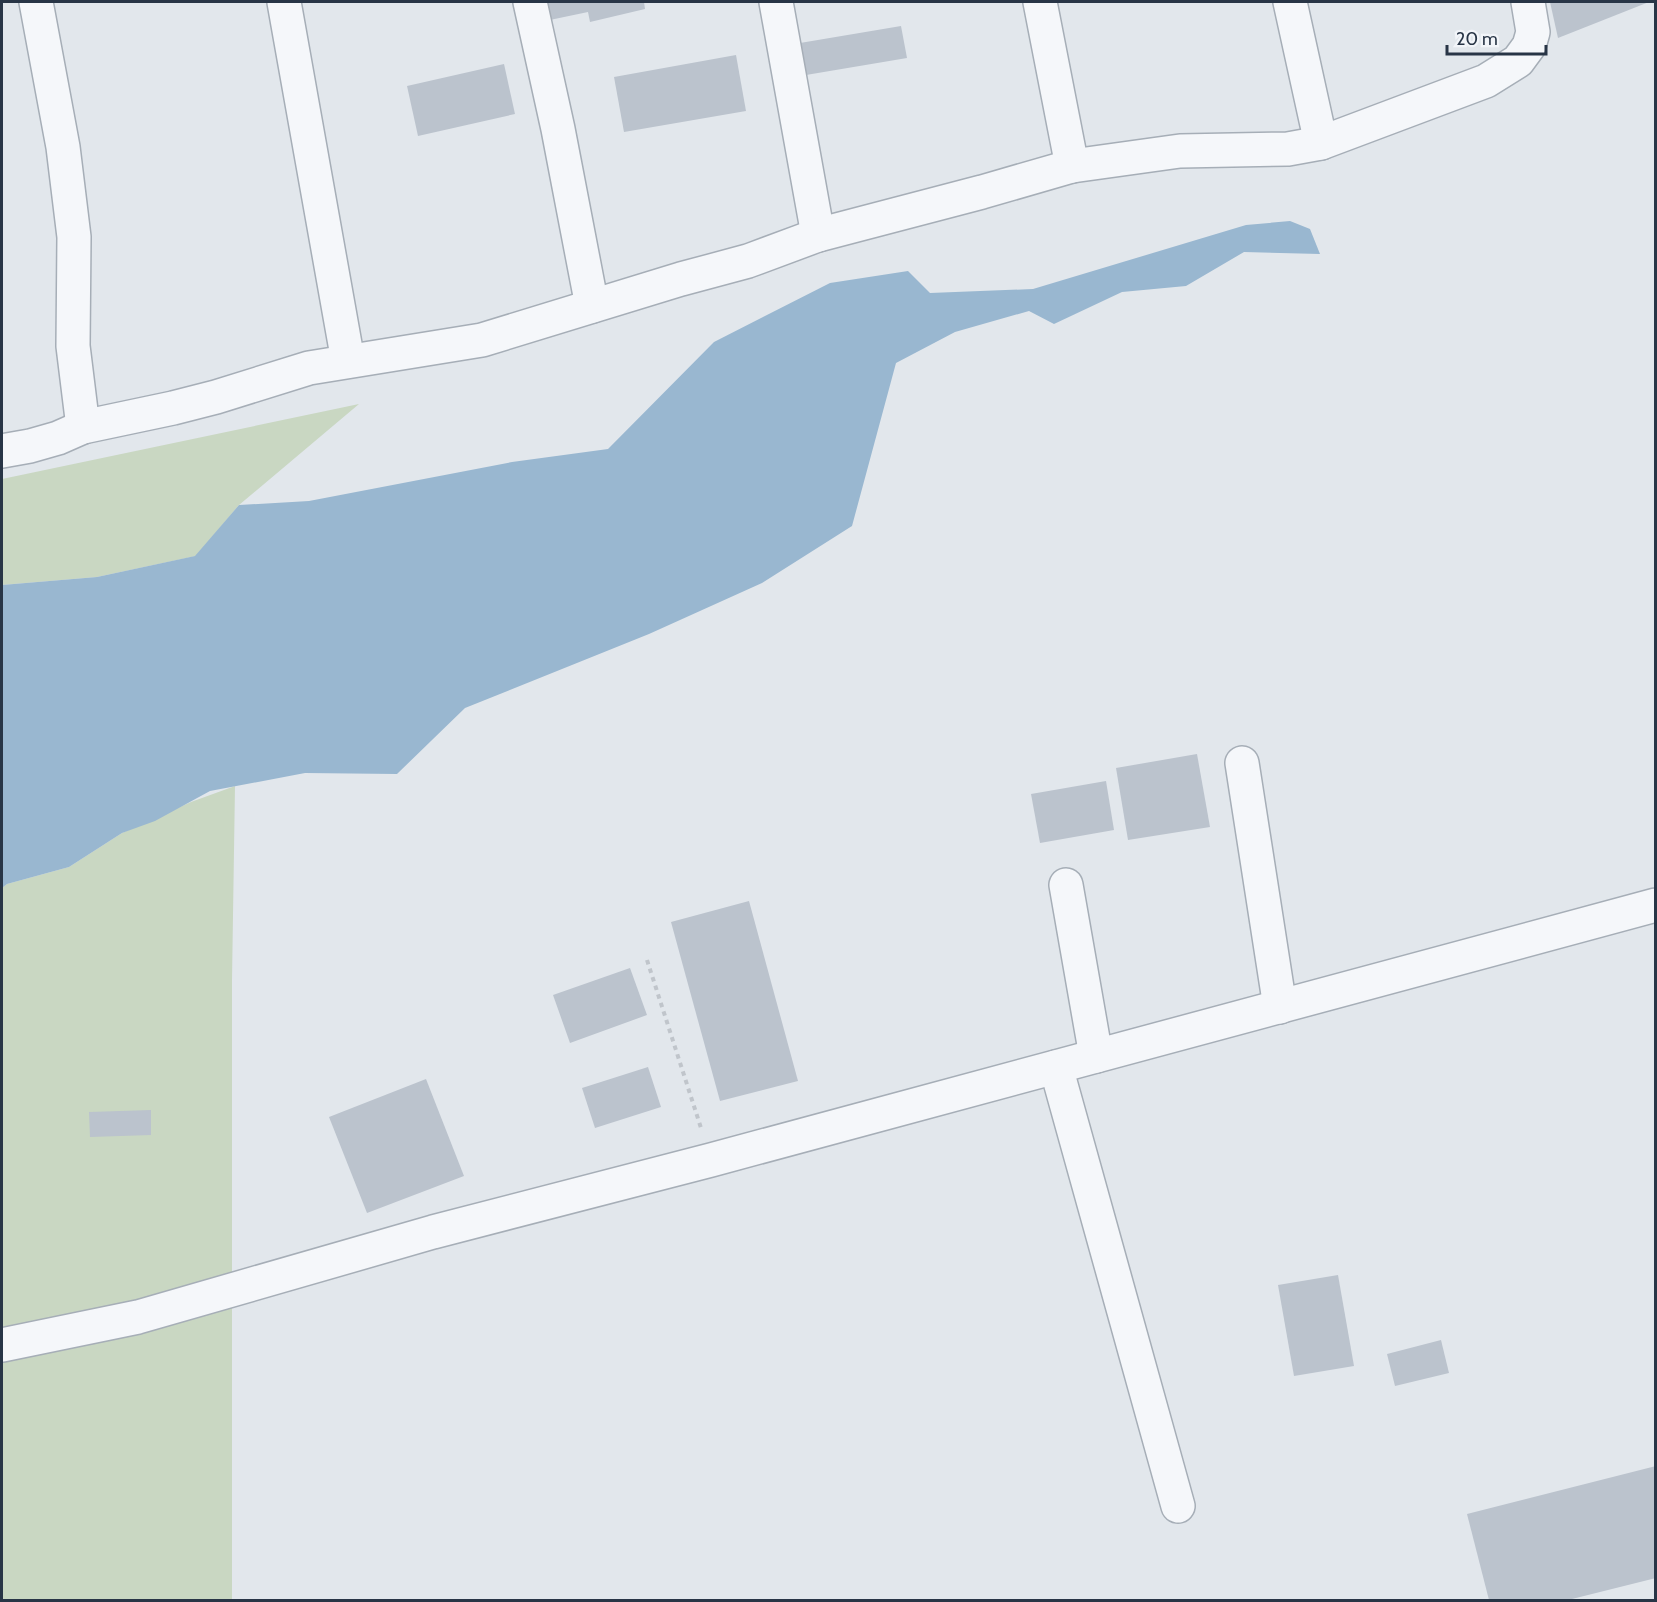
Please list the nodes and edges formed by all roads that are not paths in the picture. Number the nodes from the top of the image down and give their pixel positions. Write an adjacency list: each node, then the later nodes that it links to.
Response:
1 (36, 2): 13 (street)
2 (284, 2): 12 (street)
3 (530, 2): 11 (street)
4 (776, 2): 10 (street)
5 (1040, 2): 9 (street)
6 (1290, 2): 8 (street)
7 (1528, 2): 8 (street)
8 (1321, 143): 9 (street)
9 (1072, 166): 10 (street)
10 (818, 235): 11 (street)
11 (592, 306): 12 (street)
12 (348, 361): 13 (street)
13 (83, 427): 14 (street)
14 (2, 451)
15 (1242, 763): 18 (street)
16 (1066, 885): 19 (street)
17 (1656, 905): 18 (street)
18 (1280, 1006): 19 (street)
19 (1096, 1056): 20 (street)
20 (1056, 1067): 21 (street); 22 (street)
21 (2, 1345)
22 (1178, 1506)

